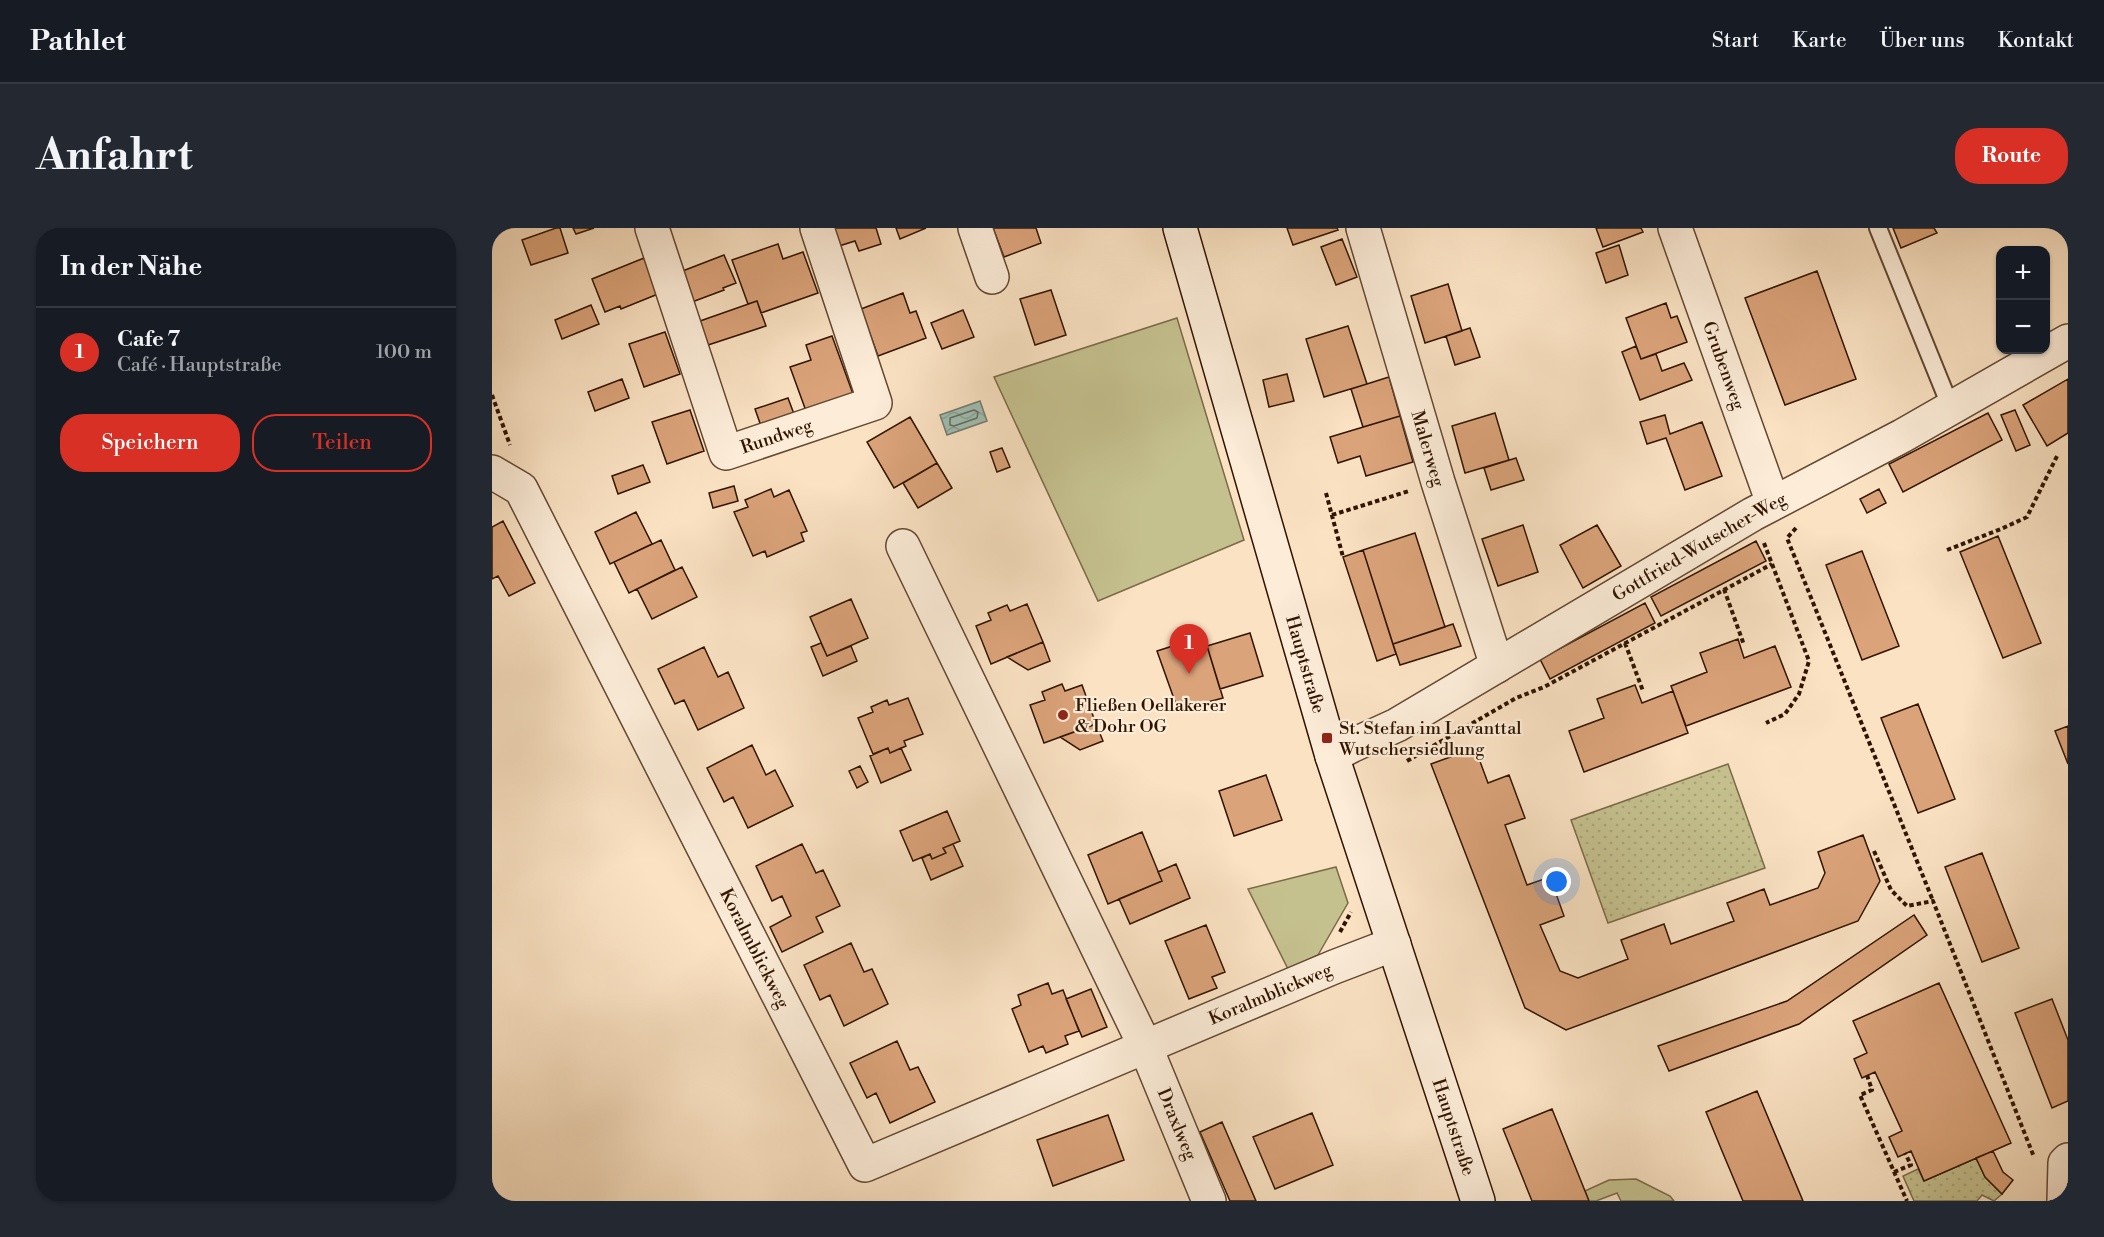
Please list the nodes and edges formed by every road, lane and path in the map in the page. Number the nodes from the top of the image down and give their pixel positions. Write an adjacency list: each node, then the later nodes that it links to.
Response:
1 (652, 228): 2 (street, Rundweg)
2 (817, 228)
3 (975, 228): 8 (street)
4 (1180, 228): 29 (street, Hauptstraße)
5 (1363, 228): 14 (street, Malerweg)
6 (1675, 228): 16 (street, Grubenweg)
7 (1878, 228): 11 (lane)
8 (992, 277)
9 (2068, 341): 11 (street, Gottfried-Wutscher-Weg)
10 (492, 395): 13 (path)
11 (1951, 408): 16 (street, Gottfried-Wutscher-Weg)
12 (2058, 454): 20 (path)
13 (497, 475): 34 (street, Koralmblickweg)
14 (1438, 482): 17 (path); 26 (street, Malerweg)
15 (1326, 493): 17 (path)
16 (1763, 509): 22 (path); 26 (street, Gottfried-Wutscher-Weg)
17 (1332, 515): 21 (path)
18 (1799, 523): 32 (path)
19 (903, 546): 34 (street)
20 (1947, 550)
21 (1343, 557)
22 (1772, 564): 23 (path); 28 (path)
23 (1724, 589): 24 (path); 25 (path)
24 (1625, 643): 27 (path); 30 (path)
25 (1744, 645)
26 (1497, 666): 29 (street, Gottfried-Wutscher-Weg)
27 (1643, 691)
28 (1766, 723)
29 (1332, 756): 33 (street, Hauptstraße)
30 (1407, 761)
31 (1874, 851): 32 (path)
32 (1933, 901): 37 (path)
33 (1394, 944): 34 (street, Koralmblickweg); 41 (street, Hauptstraße)
34 (1146, 1048): 40 (street, Draxlweg)
35 (1867, 1075): 39 (path)
36 (1905, 1153): 39 (path)
37 (2036, 1160)
38 (2068, 1160): 43 (street)
39 (1894, 1172): 42 (path)
40 (1209, 1201)
41 (1478, 1201)
42 (1907, 1201)
43 (2064, 1201)

